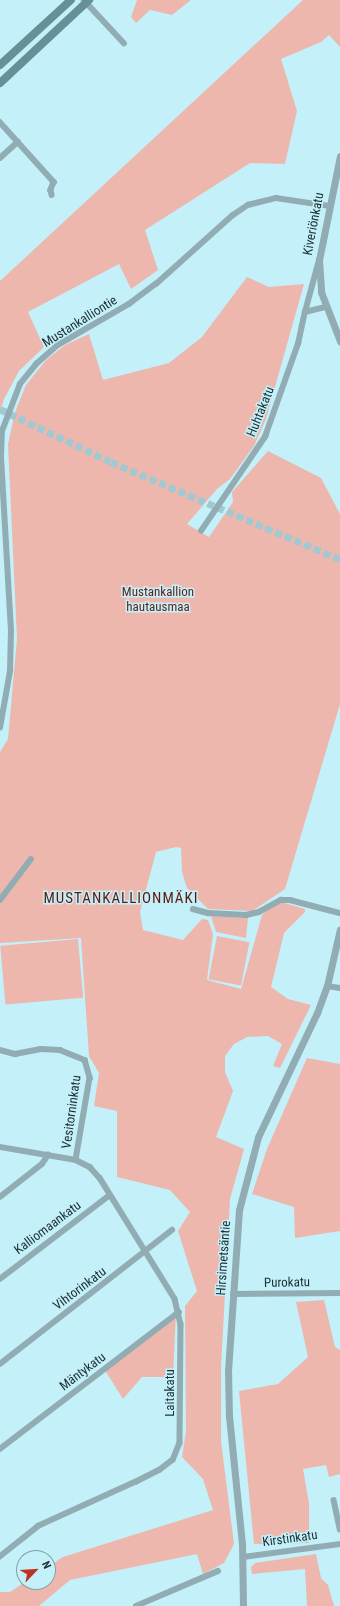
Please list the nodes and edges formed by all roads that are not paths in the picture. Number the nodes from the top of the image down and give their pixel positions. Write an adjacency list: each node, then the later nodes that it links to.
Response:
1 (71, 0): 4 (main road)
2 (86, 1): 3 (street); 5 (main road)
3 (124, 43)
4 (0, 66)
5 (0, 83)
6 (0, 122): 7 (street)
7 (18, 142): 9 (street); 10 (street)
8 (340, 156): 11 (street, Kiveriönkatu)
9 (0, 158)
10 (52, 195)
11 (330, 206): 12 (street, Kiveriönkatu); 17 (street, Mustankalliontie)
12 (319, 260): 13 (street, Kiveriönkatu); 14 (street, Huhtakatu)
13 (325, 307): 14 (street); 15 (street, Kiveriönkatu)
14 (305, 312): 16 (street, Huhtakatu)
15 (340, 341)
16 (201, 531)
17 (0, 728)
18 (31, 859): 19 (street)
19 (0, 900)
20 (193, 908): 21 (street)
21 (340, 913)
22 (340, 929): 23 (street, Hirsimetsäntie)
23 (327, 986): 24 (street); 35 (street, Hirsimetsäntie)
24 (340, 988)
25 (0, 1050): 28 (street, Vesitorninkatu)
26 (0, 1147): 27 (street)
27 (48, 1155): 28 (street); 30 (street)
28 (76, 1160): 29 (street, Laitakatu)
29 (110, 1195): 32 (street, Laitakatu); 33 (street, Kalliomaankatu)
30 (0, 1196)
31 (172, 1230): 32 (street, Vihtorinkatu)
32 (146, 1253): 36 (street, Laitakatu); 37 (street, Vihtorinkatu)
33 (0, 1279)
34 (340, 1293): 35 (street, Purokatu)
35 (233, 1294): 43 (street, Hirsimetsäntie)
36 (180, 1312): 38 (street, Mäntykatu); 42 (street, Laitakatu)
37 (0, 1364)
38 (0, 1449)
39 (334, 1500): 40 (street)
40 (340, 1529)
41 (340, 1544): 43 (street, Kirstinkatu)
42 (0, 1557)
43 (243, 1557): 46 (street, Hirsimetsäntie)
44 (218, 1571): 45 (street)
45 (136, 1606)
46 (243, 1606)

